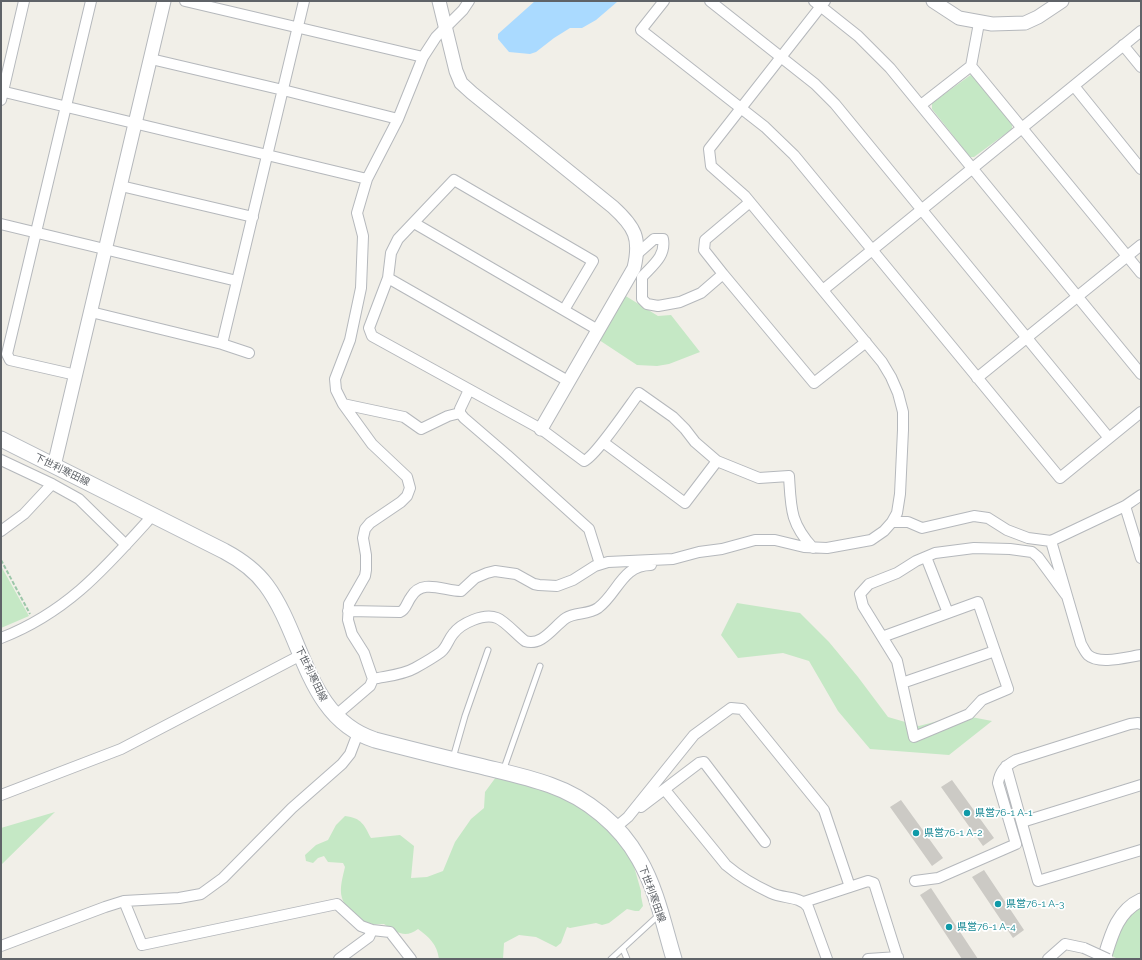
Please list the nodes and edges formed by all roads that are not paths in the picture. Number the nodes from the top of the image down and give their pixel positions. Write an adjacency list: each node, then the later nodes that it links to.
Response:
1 (24, 1): 25 (street)
2 (91, 1): 27 (street)
3 (164, 1): 20 (street)
4 (185, 1): 15 (street)
5 (304, 1): 15 (street)
6 (439, 1): 14 (street)
7 (470, 1): 14 (street)
8 (664, 1): 28 (street)
9 (710, 1): 18 (street)
10 (933, 1): 13 (street)
11 (1062, 1): 13 (street)
12 (820, 3): 18 (street); 26 (street)
13 (979, 23): 21 (street)
14 (445, 27): 19 (street); 46 (street)
15 (298, 28): 19 (street); 24 (street)
16 (1141, 31): 17 (street)
17 (1123, 46): 22 (street); 23 (street)
18 (781, 56): 28 (street); 38 (street)
19 (423, 57): 29 (street)
20 (151, 59): 24 (street); 30 (street)
21 (971, 66): 26 (street); 31 (street)
22 (1141, 67)
23 (1074, 86): 31 (street); 34 (street)
24 (283, 90): 29 (street); 32 (street)
25 (2, 94): 27 (street)
26 (921, 105): 33 (street)
27 (66, 106): 30 (street); 42 (street)
28 (740, 109): 37 (street); 45 (street)
29 (398, 119): 35 (street)
30 (135, 123): 32 (street); 36 (street)
31 (1022, 128): 33 (street); 47 (street)
32 (267, 155): 35 (street); 39 (street)
33 (973, 168): 38 (street); 53 (street)
34 (1141, 168)
35 (367, 179): 66 (street)
36 (121, 186): 39 (street); 44 (street)
37 (750, 202): 49 (street); 52 (street)
38 (922, 210): 45 (street); 57 (street)
39 (253, 217): 51 (street)
40 (414, 223): 50 (street); 54 (street); 54 (street)
41 (1, 224): 42 (street)
42 (36, 232): 44 (street); 62 (street)
43 (1141, 245): 47 (street)
44 (106, 249): 51 (street); 55 (street)
45 (872, 250): 52 (street); 63 (street)
46 (637, 254): 49 (street); 56 (street)
47 (1127, 256): 48 (street); 53 (street)
48 (1141, 273)
49 (723, 274): 58 (street)
50 (388, 278): 64 (street); 65 (street)
51 (237, 281): 59 (street)
52 (823, 290): 58 (street)
53 (1077, 297): 57 (street); 61 (street)
54 (564, 310): 56 (street)
55 (91, 312): 59 (street); 62 (street)
56 (598, 330): 64 (street)
57 (1027, 338): 63 (street); 71 (street)
58 (866, 342): 81 (street)
59 (222, 344): 60 (street)
60 (248, 353)
61 (1141, 374)
62 (76, 375): 76 (street)
63 (977, 378): 71 (street)
64 (568, 381): 69 (street)
65 (469, 390): 68 (street); 69 (street)
66 (343, 404): 68 (street); 91 (street)
67 (1141, 412): 71 (street)
68 (460, 413): 89 (street)
69 (541, 429): 73 (street)
70 (1, 432): 72 (street)
71 (1109, 438)
72 (5, 442): 76 (main road, 下世利寒田線)
73 (603, 442): 75 (street); 75 (street)
74 (1, 460): 77 (street)
75 (717, 461): 85 (street)
76 (54, 466): 80 (main road, 下世利寒田線)
77 (52, 484): 82 (street); 84 (street)
78 (1141, 494): 79 (street)
79 (1125, 506): 83 (street); 88 (street)
80 (153, 515): 84 (street); 97 (main road, 下世利寒田線)
81 (892, 522): 83 (street); 85 (street)
82 (1, 531)
83 (1051, 541): 90 (street)
84 (126, 545): 94 (street)
85 (812, 548): 87 (street)
86 (926, 557): 90 (street); 92 (street); 93 (street)
87 (680, 558): 89 (street); 100 (street)
88 (1141, 558)
89 (600, 564): 91 (street)
90 (1066, 594): 98 (street)
91 (348, 611): 100 (street)
92 (948, 613): 93 (street); 96 (street)
93 (882, 637): 101 (street)
94 (1, 638)
95 (488, 650): 105 (lane)
96 (994, 651): 101 (street); 101 (street)
97 (301, 655): 102 (main road, 下世利寒田線); 110 (street)
98 (1141, 655)
99 (540, 666): 107 (lane)
100 (374, 679): 102 (street)
101 (902, 683)
102 (336, 716): 104 (main road, 下世利寒田線)
103 (1141, 724): 106 (street)
104 (358, 733): 105 (main road, 下世利寒田線); 119 (street)
105 (453, 760): 107 (main road, 下世利寒田線)
106 (1006, 766): 112 (street); 116 (street)
107 (503, 772): 113 (main road, 下世利寒田線)
108 (1141, 785): 112 (street)
109 (665, 790): 111 (street); 114 (street); 120 (street)
110 (1, 795)
111 (628, 817): 113 (street); 117 (street)
112 (1022, 822): 115 (street)
113 (616, 828): 121 (main road, 下世利寒田線)
114 (765, 842)
115 (1141, 850)
116 (915, 881)
117 (850, 887): 120 (street); 125 (street)
118 (1141, 900): 134 (street)
119 (124, 902): 122 (street); 123 (street)
120 (804, 902): 131 (street)
121 (661, 914): 124 (lane); 130 (main road, 下世利寒田線)
122 (372, 930): 126 (street); 127 (street)
123 (1, 946)
124 (622, 949): 128 (lane); 129 (lane)
125 (898, 958): 132 (street)
126 (339, 959)
127 (411, 959)
128 (611, 959)
129 (628, 959)
130 (674, 959)
131 (827, 959)
132 (868, 959)
133 (1048, 959): 135 (street, bridge)
134 (1104, 959)
135 (1108, 959)

